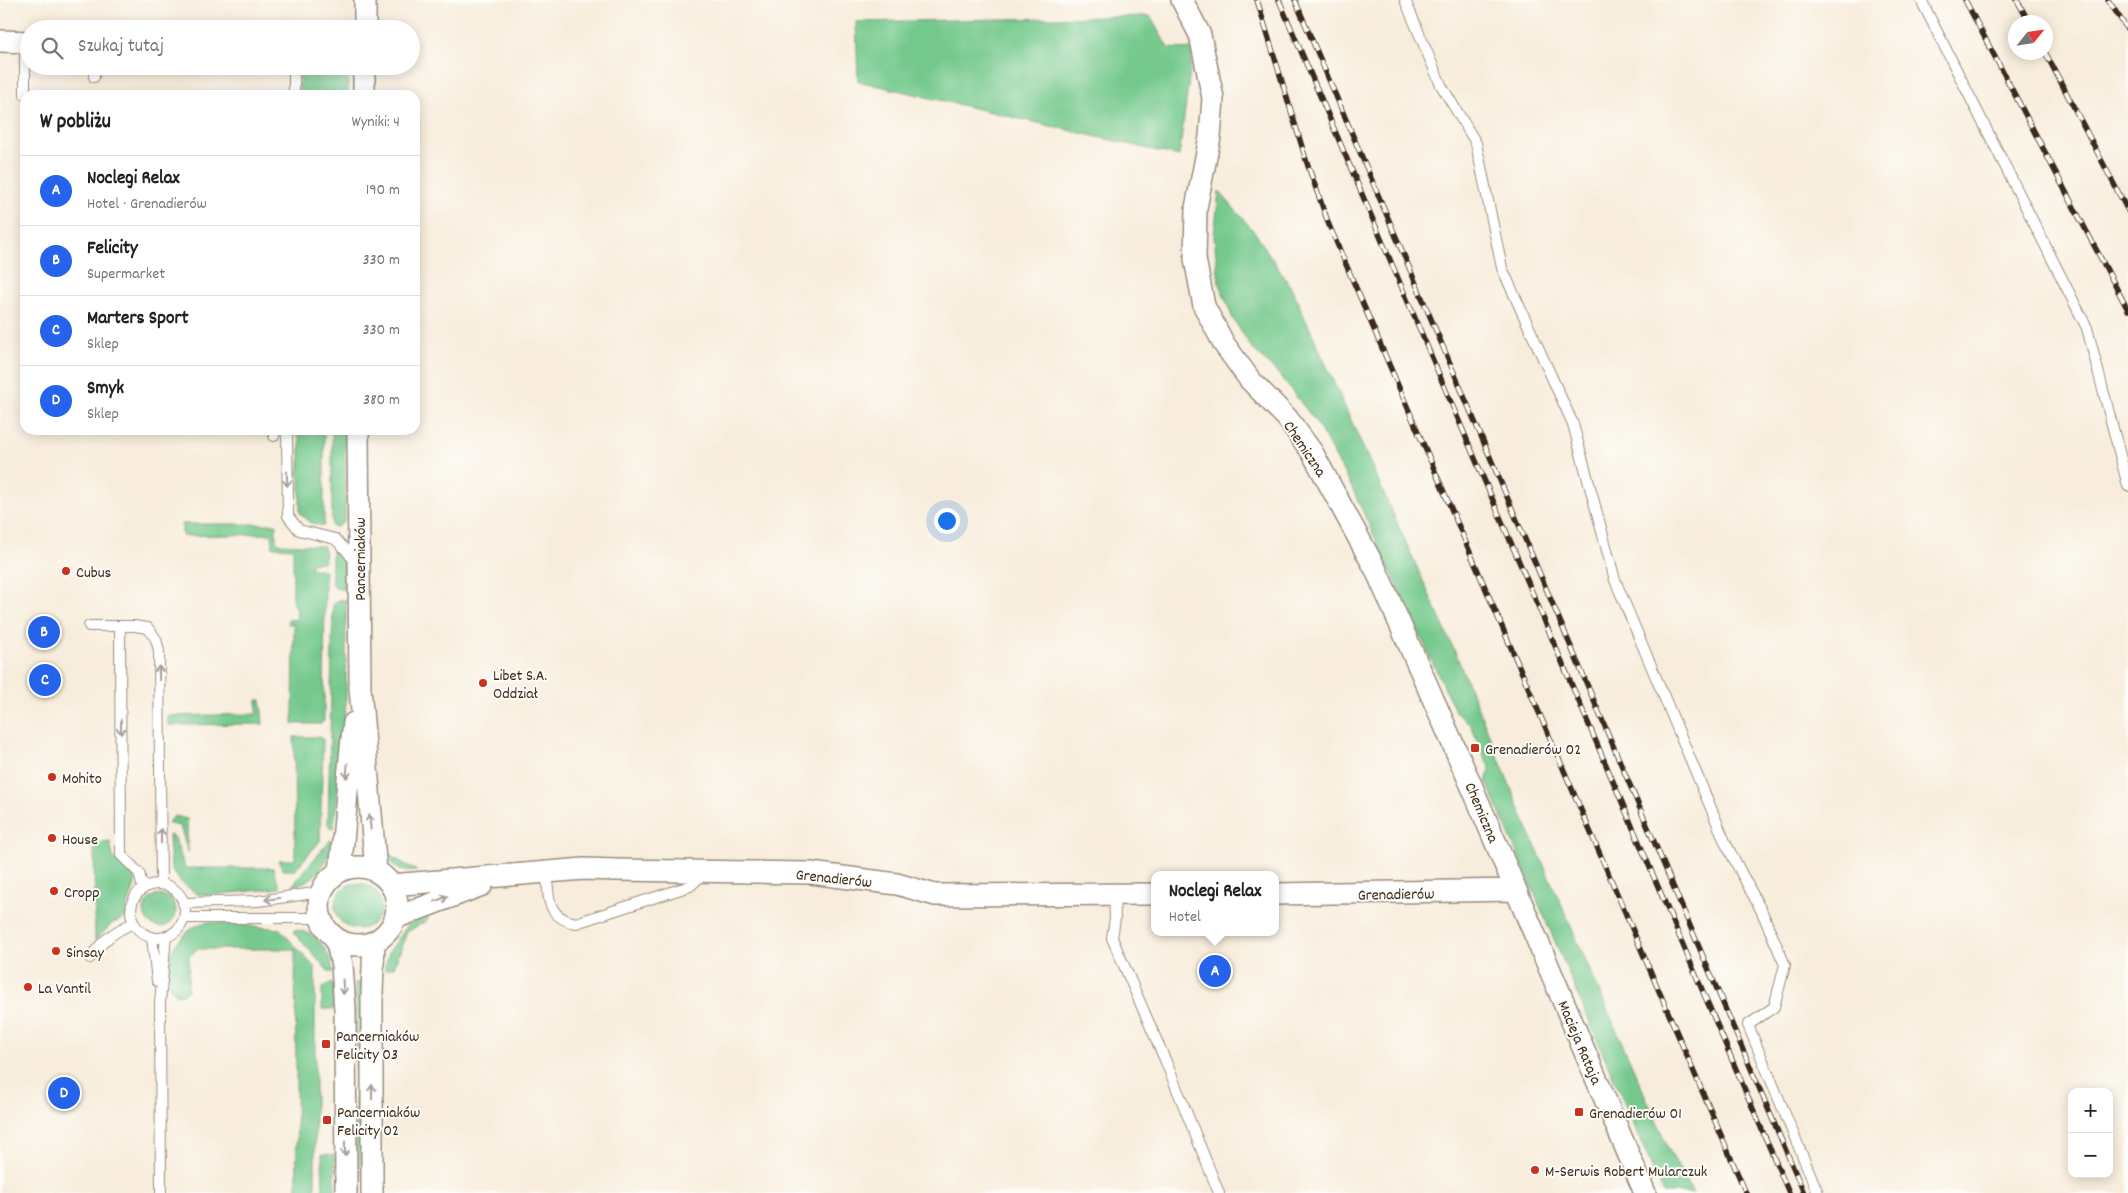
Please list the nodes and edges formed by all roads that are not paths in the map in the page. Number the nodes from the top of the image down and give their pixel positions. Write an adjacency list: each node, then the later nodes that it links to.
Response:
1 (365, 0): 5 (street)
2 (1182, 0): 28 (street, Chemiczna)
3 (1405, 0): 49 (lane)
4 (1921, 0): 16 (lane)
5 (365, 20)
6 (0, 41): 7 (street)
7 (20, 42)
8 (26, 75): 11 (lane)
9 (294, 75): 12 (lane)
10 (364, 75): 13 (street)
11 (25, 90)
12 (294, 90)
13 (364, 90)
14 (287, 435): 17 (lane, one-way to 17)
15 (358, 435): 17 (street, Pancerniaków)
16 (2128, 486)
17 (360, 570): 20 (street, Pancerniaków)
18 (89, 626): 19 (lane)
19 (120, 626): 26 (lane, one-way to 19); 27 (lane, one-way to 27)
20 (360, 688): 21 (street, Pancerniaków, one-way to 21); 25 (street, Pancerniaków, one-way to 20)
21 (340, 871): 25 (street); 29 (street)
22 (546, 872): 23 (street, Grenadierów); 23 (lane); 24 (street, Grenadierów)
23 (704, 872): 32 (street, Grenadierów)
24 (511, 875): 25 (street); 36 (street, one-way to 24)
25 (383, 878): 36 (street)
26 (161, 884): 27 (lane); 33 (lane)
27 (143, 889): 37 (lane)
28 (1516, 890): 31 (street, Grenadierów); 48 (street, Macieja Rataja)
29 (321, 892): 33 (lane, one-way to 33); 35 (street)
30 (1151, 894): 32 (street, Grenadierów)
31 (1279, 894)
32 (1114, 895): 47 (lane)
33 (183, 903): 34 (lane)
34 (184, 918): 35 (lane); 38 (lane)
35 (320, 918): 40 (street)
36 (396, 918): 41 (street)
37 (134, 923): 39 (lane); 42 (lane)
38 (166, 936): 39 (lane); 43 (lane)
39 (152, 937): 43 (lane)
40 (336, 939): 41 (street); 45 (street, one-way to 45)
41 (374, 942): 46 (street, one-way to 41)
42 (90, 958)
43 (160, 1003): 44 (lane)
44 (161, 1193)
45 (346, 1193)
46 (372, 1193)
47 (1219, 1193)
48 (1645, 1193)
49 (1818, 1193)

